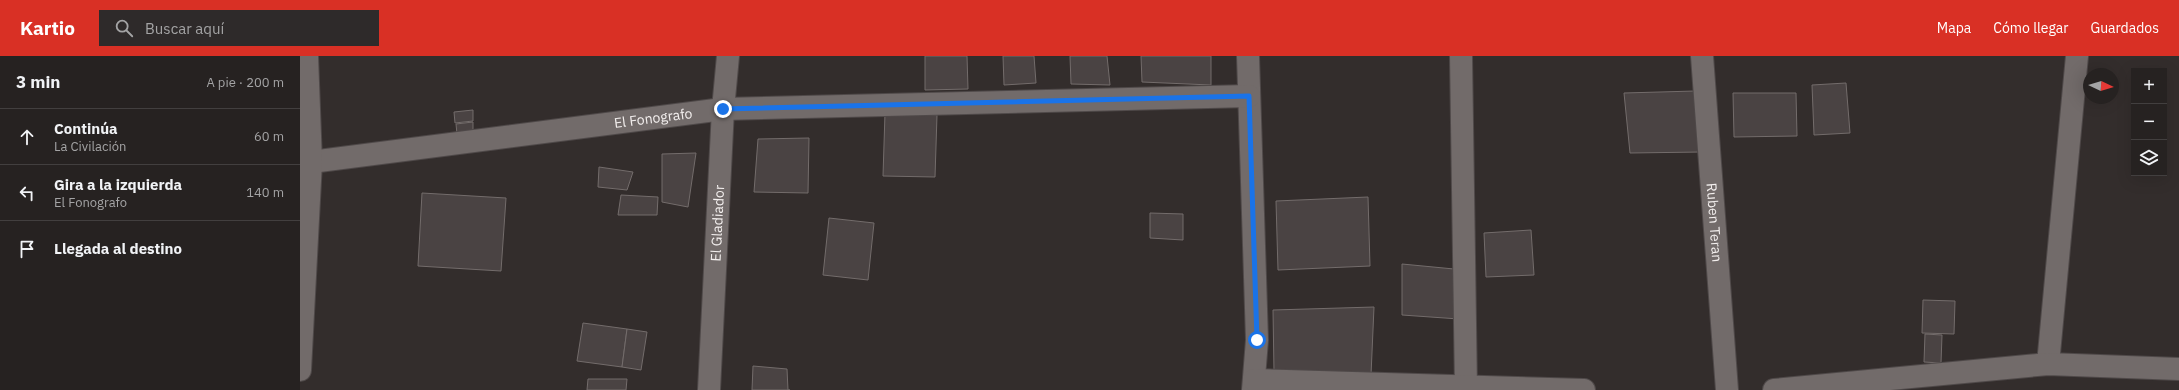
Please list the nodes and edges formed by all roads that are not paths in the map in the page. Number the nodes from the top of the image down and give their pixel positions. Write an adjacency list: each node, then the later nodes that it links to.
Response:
1 (307, 56): 9 (street)
2 (728, 56): 8 (street, El Gladiador)
3 (1248, 56): 7 (street)
4 (1462, 56): 14 (street)
5 (1702, 56): 17 (street, Ruben Teran)
6 (2077, 56): 10 (street)
7 (1249, 96): 8 (street, El Fonografo); 13 (street)
8 (723, 109): 9 (street, El Fonografo); 15 (street, El Gladiador)
9 (306, 162): 12 (street)
10 (2048, 364): 11 (street); 18 (street)
11 (2179, 369)
12 (300, 370)
13 (1254, 385): 14 (street)
14 (1466, 388): 16 (street)
15 (709, 390)
16 (1584, 390)
17 (1727, 390)
18 (1774, 390)

